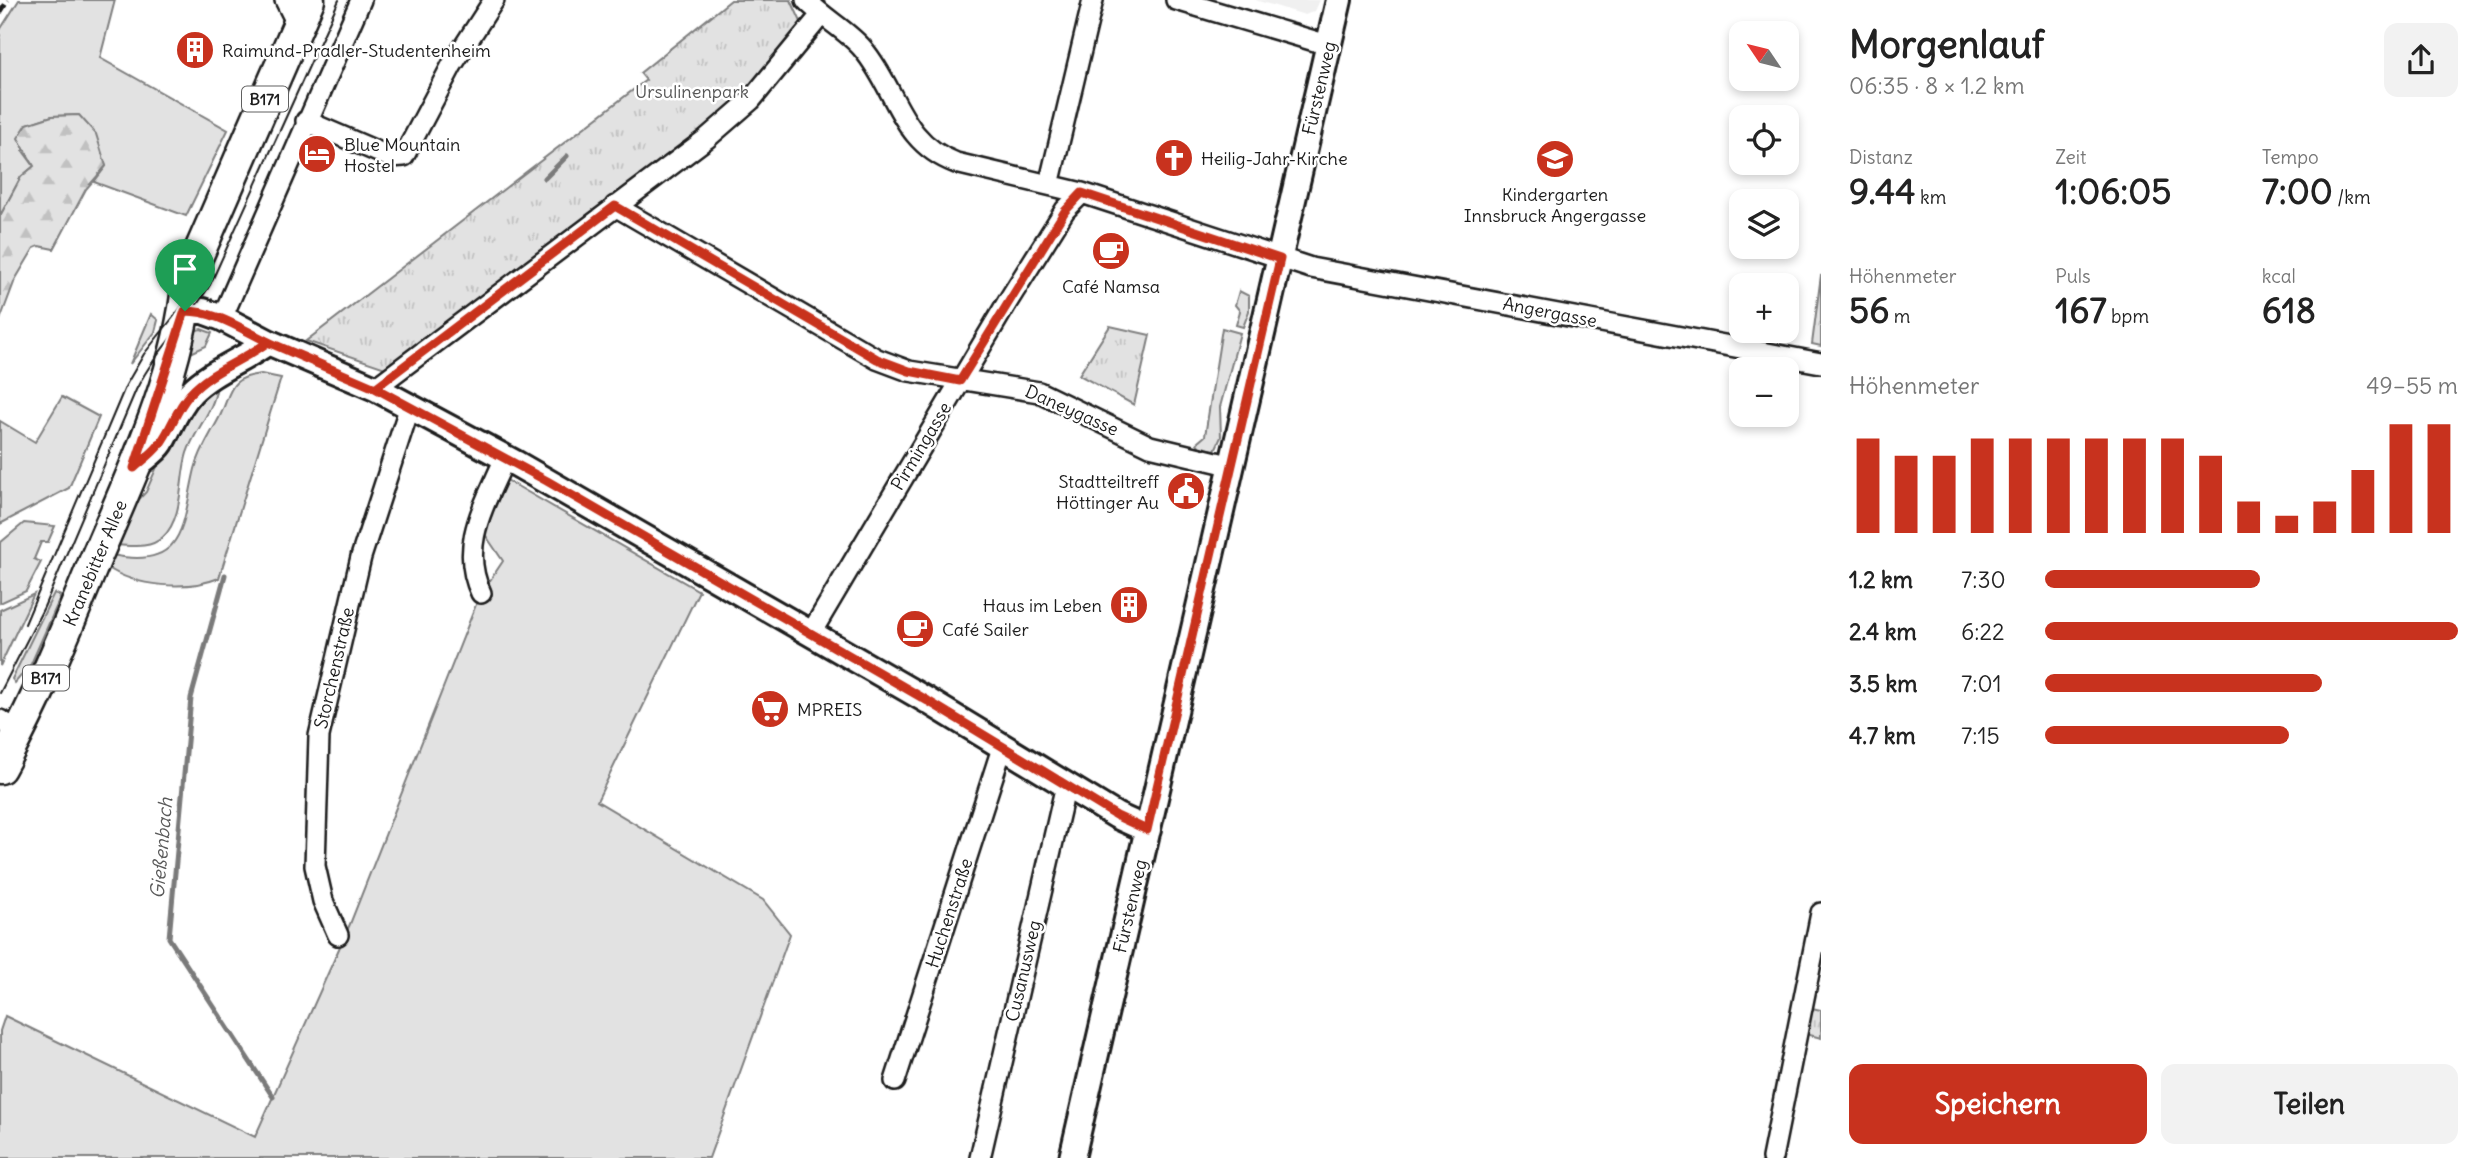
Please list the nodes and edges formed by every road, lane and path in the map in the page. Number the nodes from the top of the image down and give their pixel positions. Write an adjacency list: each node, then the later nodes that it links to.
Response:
1 (361, 0): 10 (street)
2 (494, 0): 10 (street)
3 (806, 0): 8 (street, Angergasse)
4 (1093, 0): 11 (street)
5 (1176, 0): 9 (street)
6 (1339, 0): 9 (street, Fürstenweg)
7 (297, 9): 15 (main road, Kranebitter Allee / B171)
8 (821, 15): 11 (street, Angergasse); 13 (street)
9 (1328, 45): 14 (street, Fürstenweg)
10 (306, 121): 16 (street)
11 (1049, 185): 12 (street, Angergasse)
12 (1082, 193): 14 (street, Angergasse); 19 (street, Pirmingasse)
13 (615, 206): 19 (street, Daneygasse); 20 (street)
14 (1280, 259): 18 (street, Angergasse); 23 (street, Fürstenweg)
15 (185, 311): 16 (street); 24 (main road, Kranebitter Allee / B171)
16 (222, 318): 17 (street)
17 (268, 342): 20 (street); 24 (street)
18 (1821, 363)
19 (960, 381): 23 (street, Daneygasse); 26 (street, Pirmingasse)
20 (375, 388): 21 (street)
21 (410, 406): 22 (street); 33 (street, Storchenstraße)
22 (505, 458): 25 (street); 26 (street)
23 (1233, 466): 31 (street, Fürstenweg)
24 (134, 468): 27 (main road, Kranebitter Allee / B171)
25 (481, 593)
26 (811, 633): 28 (street)
27 (10, 725): 29 (main road, Kranebitter Allee / B171)
28 (1003, 745): 30 (street); 34 (street, Huchenstraße)
29 (0, 768)
30 (1066, 785): 31 (street); 35 (street, Cusanusweg)
31 (1147, 830): 36 (street, Fürstenweg)
32 (1821, 913): 37 (street)
33 (338, 935)
34 (895, 1081)
35 (980, 1158)
36 (1072, 1158)
37 (1772, 1158)

